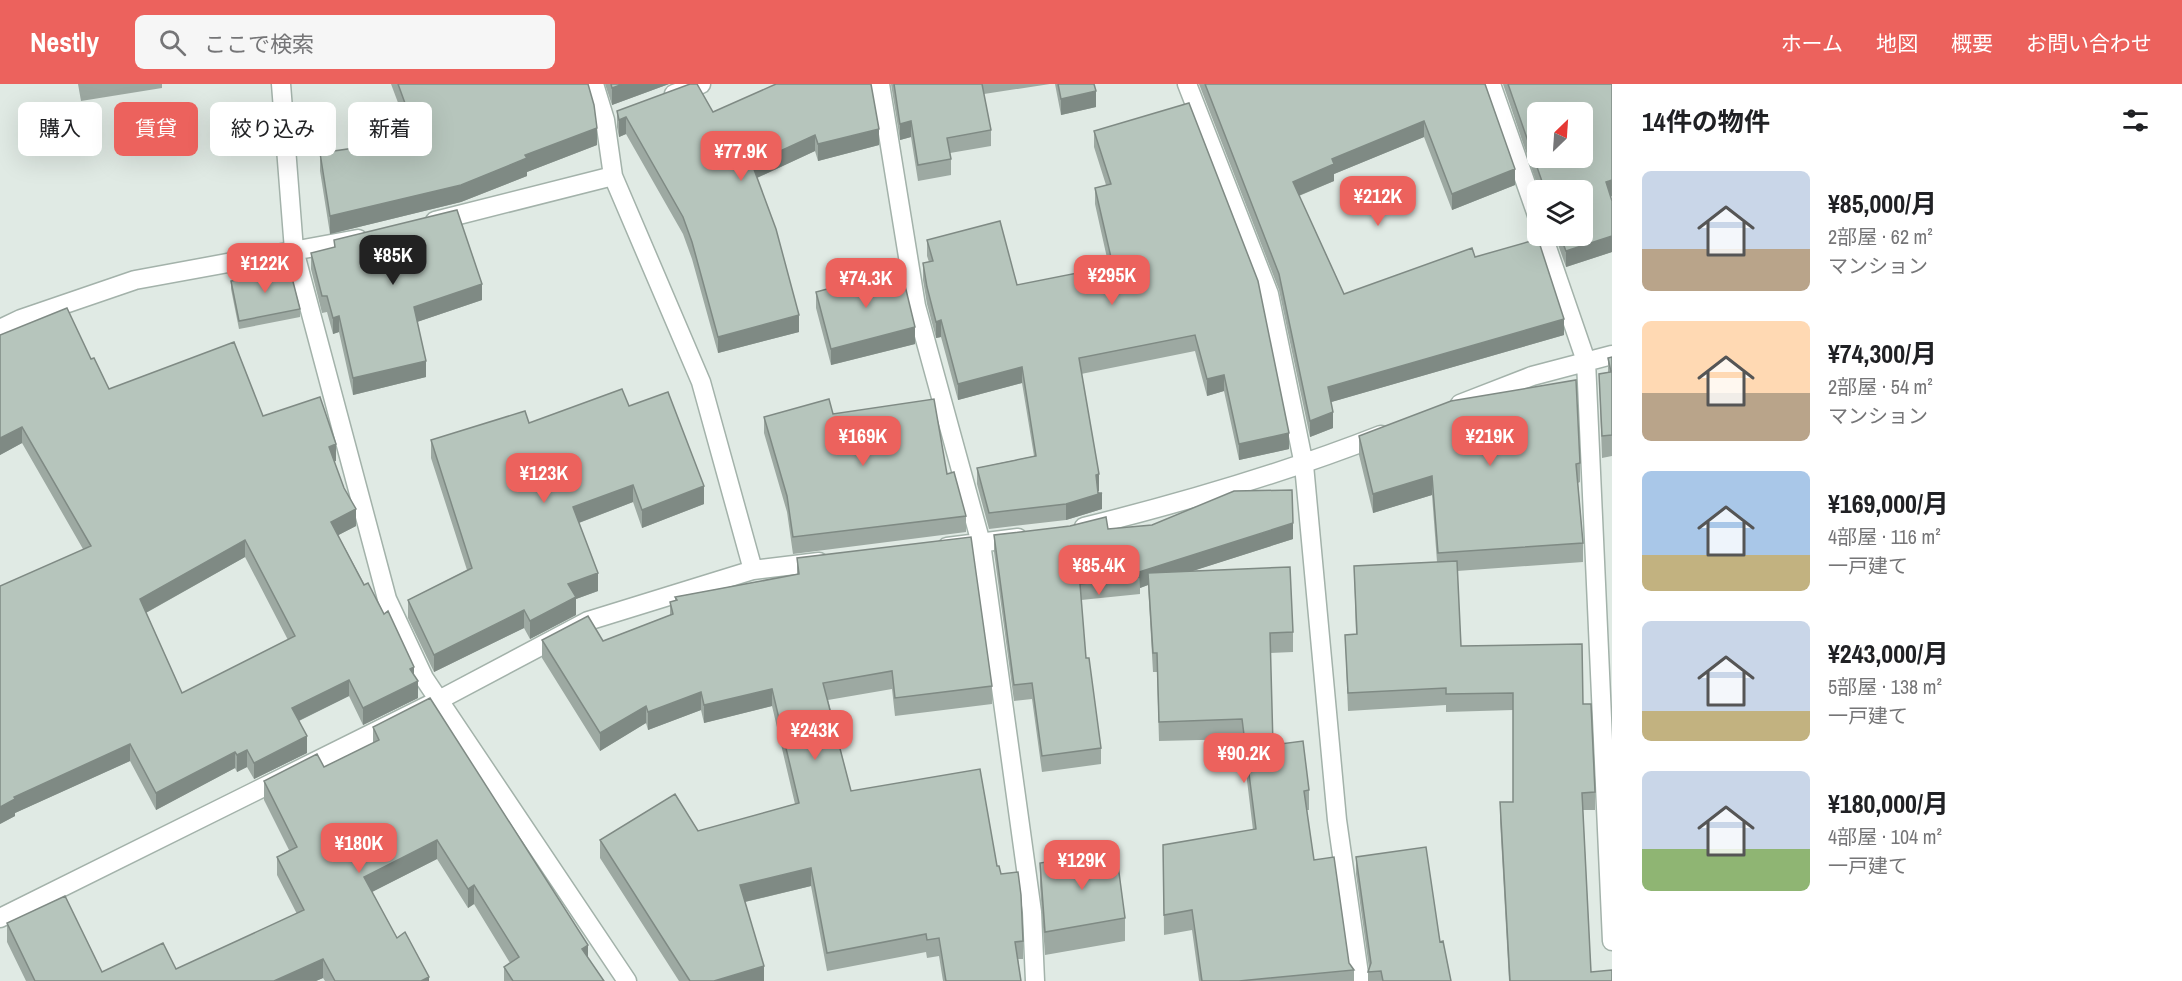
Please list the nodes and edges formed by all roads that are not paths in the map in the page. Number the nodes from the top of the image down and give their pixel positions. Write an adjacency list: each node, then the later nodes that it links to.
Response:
1 (281, 84): 15 (street)
2 (594, 84): 9 (street)
3 (701, 84): 7 (street)
4 (880, 84): 24 (street)
5 (1187, 84): 21 (street)
6 (1491, 84): 11 (street)
7 (658, 100)
8 (627, 112): 9 (street)
9 (605, 120): 10 (street)
10 (614, 176): 12 (street); 27 (street)
11 (1527, 187)
12 (412, 226)
13 (377, 235): 15 (street)
14 (1546, 246): 18 (street)
15 (294, 250): 16 (street); 28 (street)
16 (0, 329)
17 (1612, 355): 18 (street)
18 (1586, 361): 19 (street); 30 (street)
19 (1445, 410)
20 (1402, 427): 21 (street)
21 (1304, 465): 22 (street); 33 (street)
22 (1068, 531)
23 (1035, 536): 24 (street)
24 (981, 543): 25 (street); 32 (street)
25 (924, 549)
26 (833, 560): 27 (street)
27 (753, 570): 28 (street)
28 (439, 700): 29 (street); 31 (street)
29 (0, 918)
30 (1612, 941)
31 (627, 981)
32 (1035, 981)
33 (1360, 981)

